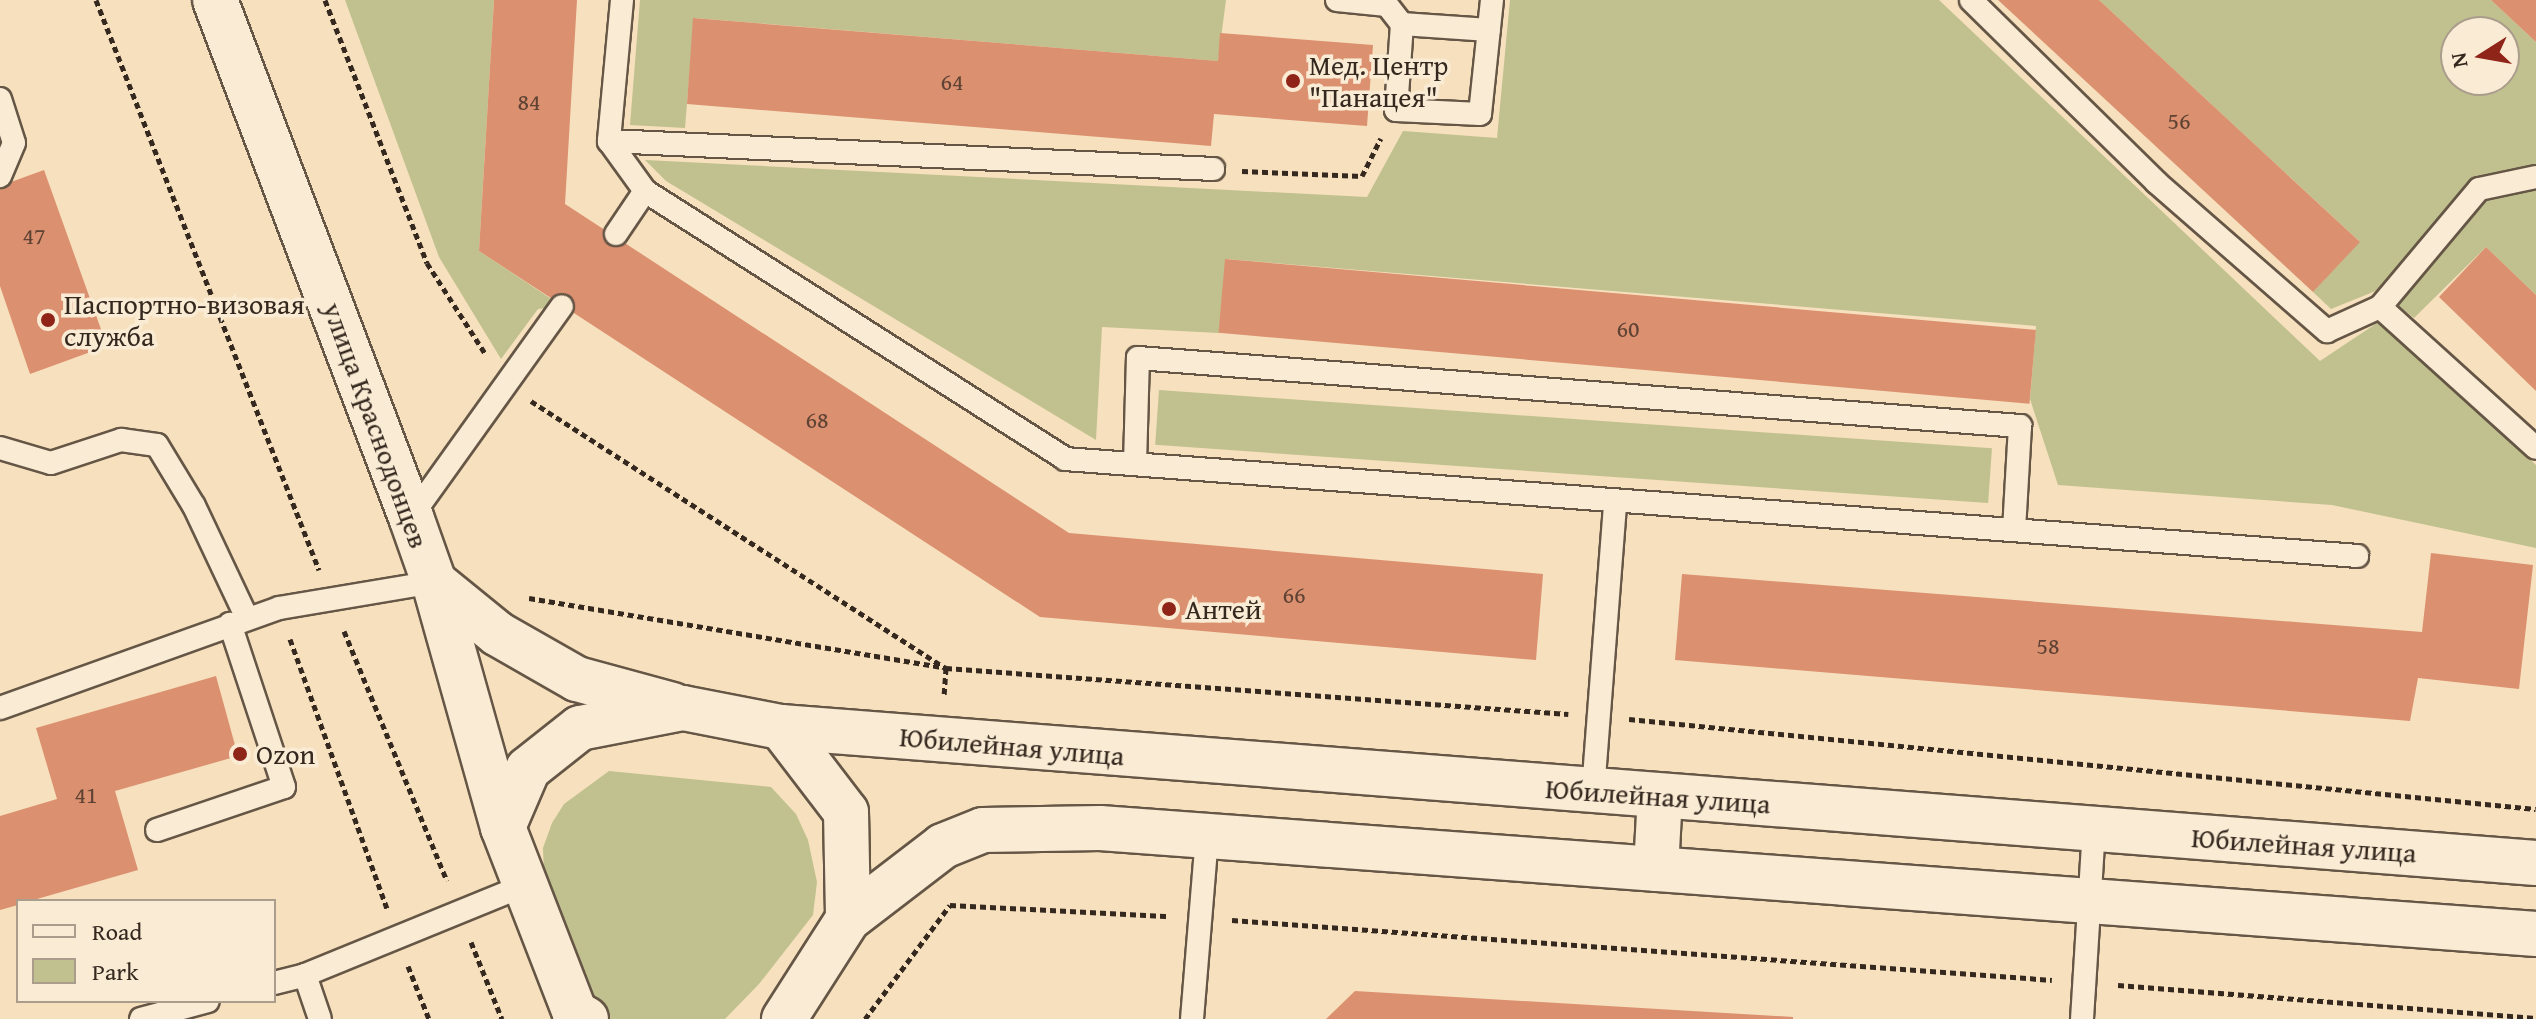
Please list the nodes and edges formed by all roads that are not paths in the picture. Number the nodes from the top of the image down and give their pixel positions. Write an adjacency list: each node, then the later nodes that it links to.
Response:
1 (215, 0): 21 (street, улица Краснодонцев)
2 (622, 0): 9 (lane)
3 (1337, 0): 6 (lane)
4 (1492, 0): 7 (lane)
5 (1971, 0): 16 (lane)
6 (1402, 24): 7 (lane); 7 (lane)
7 (1489, 30)
8 (0, 99): 11 (lane)
9 (609, 141): 10 (lane); 13 (lane)
10 (1213, 169)
11 (0, 176)
12 (2536, 177): 16 (lane)
13 (645, 191): 14 (lane); 19 (lane)
14 (616, 234)
15 (562, 306): 21 (lane)
16 (2380, 307): 18 (lane)
17 (0, 448): 25 (lane)
18 (2536, 448)
19 (1135, 464): 20 (lane); 22 (lane)
20 (1615, 503): 22 (lane); 29 (lane)
21 (411, 517): 24 (street, улица Краснодонцев)
22 (2014, 530): 23 (lane)
23 (2357, 556)
24 (434, 582): 25 (lane); 27 (street, улица Краснодонцев); 31 (street, улица Краснодонцев)
25 (238, 621): 26 (lane); 32 (lane)
26 (0, 708)
27 (683, 708): 28 (street, улица Краснодонцев); 31 (street)
28 (781, 727): 29 (street, Юбилейная улица); 39 (street)
29 (1593, 791): 30 (street, Юбилейная улица)
30 (1660, 796): 33 (street, Юбилейная улица); 36 (street)
31 (503, 827): 37 (street, улица Краснодонцев)
32 (157, 830)
33 (2094, 830): 35 (street, Юбилейная улица); 38 (lane)
34 (1207, 836): 36 (street); 39 (street); 48 (lane)
35 (2536, 863)
36 (1656, 869): 38 (street)
37 (525, 885): 41 (lane); 44 (street, улица Краснодонцев)
38 (2092, 902): 40 (street); 49 (lane)
39 (848, 919): 47 (street)
40 (2536, 934)
41 (305, 975): 42 (lane); 46 (lane)
42 (276, 982)
43 (201, 1003): 45 (lane)
44 (580, 1017)
45 (141, 1019)
46 (320, 1019)
47 (784, 1019)
48 (1192, 1019)
49 (2082, 1019)

